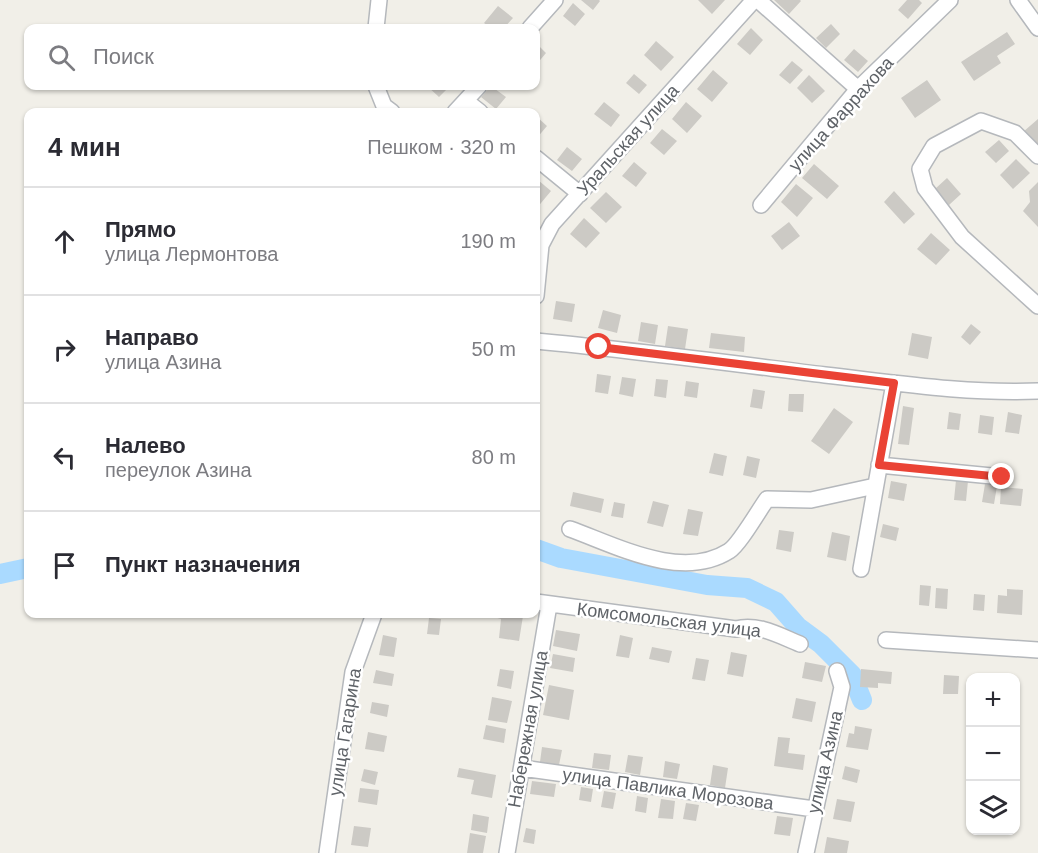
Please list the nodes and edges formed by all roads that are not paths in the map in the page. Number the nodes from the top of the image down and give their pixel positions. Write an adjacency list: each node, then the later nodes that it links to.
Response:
1 (379, 0): 6 (street)
2 (555, 0): 7 (street)
3 (756, 0): 9 (street); 18 (street, Уральская улица)
4 (950, 0): 9 (street, улица Фаррахова)
5 (1018, 0): 8 (street)
6 (376, 24)
7 (534, 24)
8 (1038, 28)
9 (858, 89): 19 (street, улица Фаррахова)
10 (378, 90): 13 (street)
11 (475, 90): 12 (street)
12 (466, 100): 14 (street); 15 (street)
13 (387, 108)
14 (459, 108)
15 (475, 108)
16 (1038, 156): 21 (street)
17 (540, 161): 18 (street)
18 (580, 194): 20 (street, Уральская улица)
19 (761, 205)
20 (540, 254)
21 (1038, 306)
22 (540, 341): 23 (street)
23 (894, 383): 24 (street); 25 (street)
24 (1038, 392)
25 (879, 465): 26 (street); 27 (street)
26 (1002, 477)
27 (875, 486): 28 (street); 29 (street)
28 (570, 529)
29 (861, 568)
30 (542, 604): 33 (street, Комсомольская улица); 36 (street, Набережная улица)
31 (373, 618): 38 (street, улица Гагарина)
32 (885, 640): 34 (street)
33 (800, 644)
34 (1038, 650)
35 (837, 671): 37 (street, улица Азина)
36 (522, 768): 37 (street, улица Павлика Морозова); 39 (street, Набережная улица)
37 (814, 809): 40 (street, улица Азина)
38 (327, 853)
39 (507, 853)
40 (806, 853)

